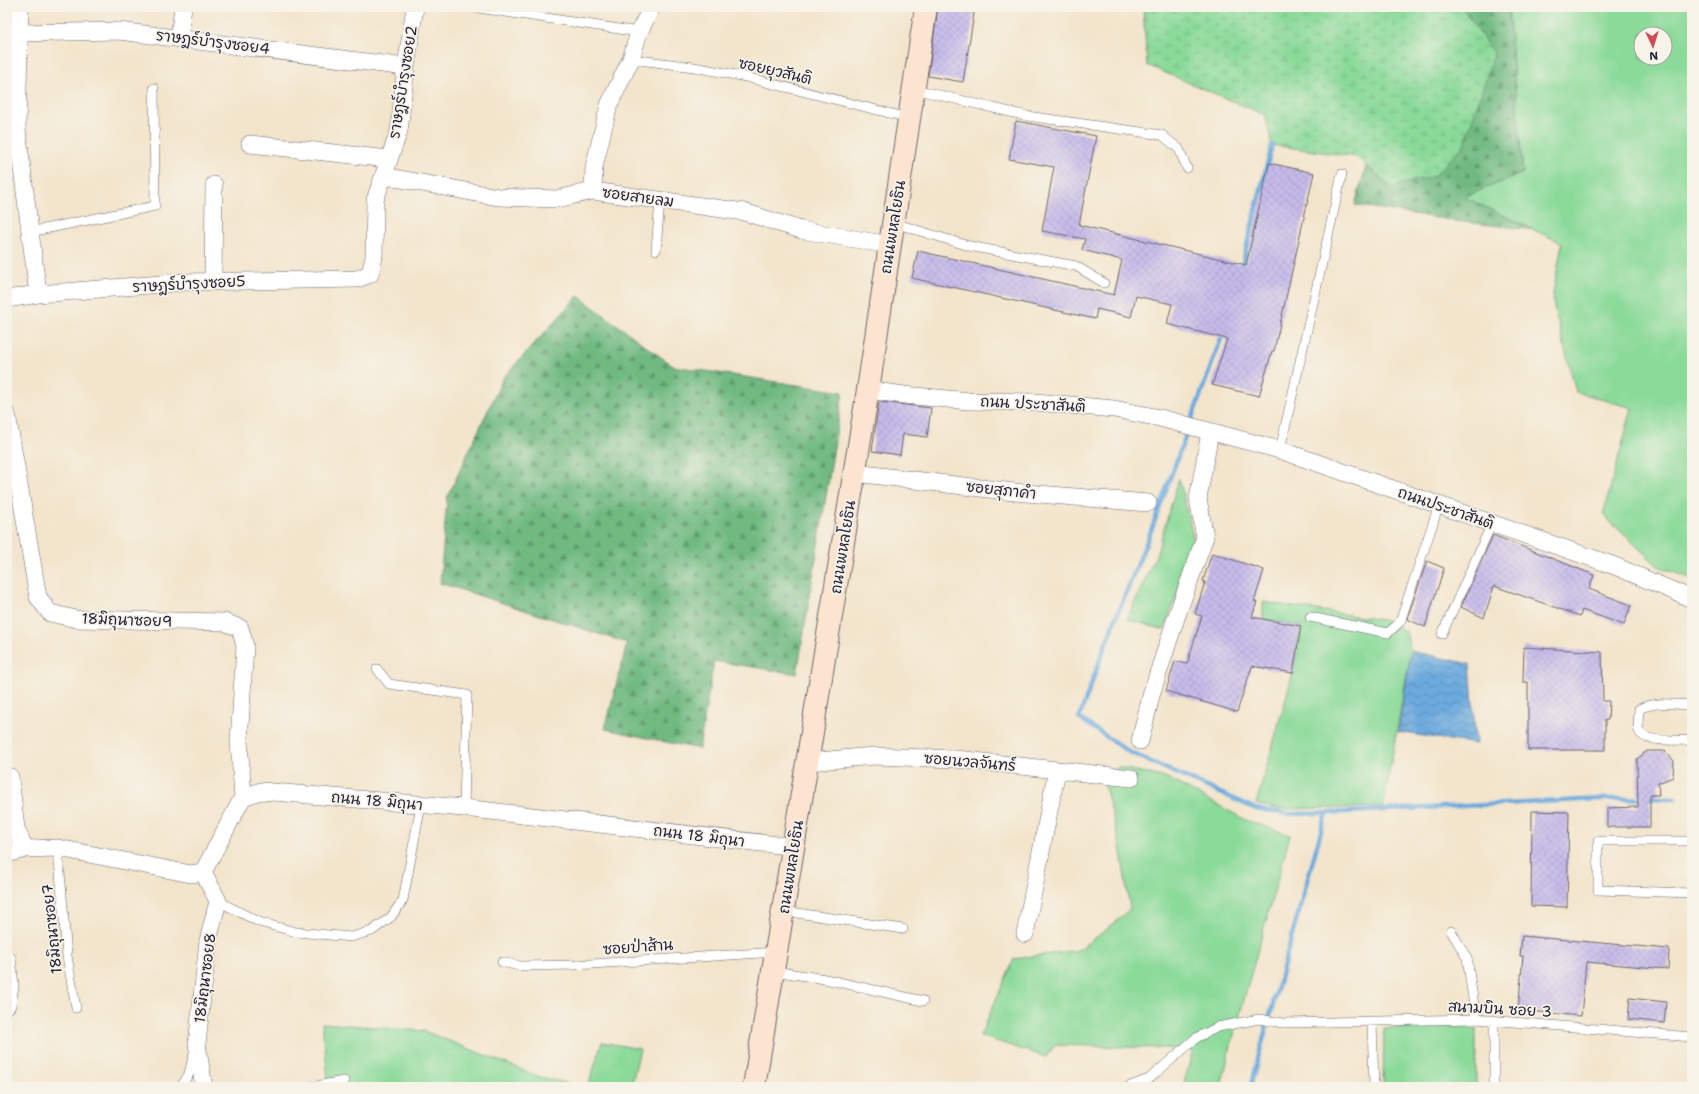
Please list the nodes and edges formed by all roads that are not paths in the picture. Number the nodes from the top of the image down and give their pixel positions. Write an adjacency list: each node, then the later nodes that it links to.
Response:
1 (20, 7): 8 (street)
2 (183, 7): 9 (street)
3 (415, 7): 11 (street, ราษฎร์บำรุงซอย2)
4 (472, 7): 7 (lane)
5 (652, 7): 7 (street)
6 (926, 7): 13 (main road, ถนนพหลโยธิน)
7 (640, 32): 10 (street)
8 (19, 34): 9 (street, ราษฎร์บำรุงซอย4); 24 (street)
9 (179, 38): 11 (street, ราษฎร์บำรุงซอย4)
10 (631, 59): 14 (lane, ซอยยุวสันติ); 21 (street)
11 (406, 67): 16 (street, ราษฎร์บำรุงซอย2)
12 (154, 88): 24 (lane)
13 (914, 89): 14 (main road, ถนนพหลโยธิน); 17 (lane)
14 (910, 118): 23 (main road, ถนนพหลโยธิน)
15 (250, 144): 16 (street)
16 (389, 159): 19 (street, ราษฎร์บำรุงซอย2)
17 (1187, 168)
18 (1342, 174): 35 (lane)
19 (384, 176): 21 (street, ซอยสายลม); 27 (street, ราษฎร์บำรุงซอย2)
20 (214, 185): 28 (street)
21 (593, 191): 22 (street, ซอยสายลม)
22 (660, 200): 25 (street, ซอยสายลม); 26 (lane)
23 (894, 223): 25 (main road, ถนนพหลโยธิน); 29 (lane)
24 (30, 232): 30 (street)
25 (890, 245): 32 (main road, ถนนพหลโยธิน)
26 (656, 250)
27 (370, 274): 28 (street, ราษฎร์บำรุงซอย5)
28 (213, 281): 30 (street, ราษฎร์บำรุงซอย5)
29 (1104, 283)
30 (38, 294): 31 (street, ราษฎร์บำรุงซอย5)
31 (7, 299)
32 (868, 390): 34 (street, ถนน ประชาสันติ); 36 (main road, ถนนพหลโยธิน)
33 (7, 414): 51 (street, 18มิถุนาซอย9)
34 (1197, 428): 35 (street, ถนนประชาสันติ); 46 (street)
35 (1280, 450): 38 (street, ถนนประชาสันติ)
36 (855, 474): 37 (street, ซอยสุภาคำ); 47 (main road, ถนนพหลโยธิน)
37 (1148, 503)
38 (1439, 505): 39 (street, ถนนประชาสันติ); 41 (lane)
39 (1492, 523): 40 (street, ถนนประชาสันติ); 42 (lane)
40 (1692, 599)
41 (1310, 617)
42 (1442, 634)
43 (377, 669): 53 (lane)
44 (1692, 705): 45 (lane)
45 (1692, 740)
46 (1140, 741)
47 (808, 762): 48 (street, ซอยนวลจันทร์); 55 (main road, ถนนพหลโยธิน)
48 (1056, 770): 50 (street, ซอยนวลจันทร์); 65 (street)
49 (10, 777): 57 (street)
50 (1131, 778)
51 (243, 797): 52 (street, ถนน 18 มิถุนา); 59 (street)
52 (421, 805): 53 (street, ถนน 18 มิถุนา); 61 (lane)
53 (464, 808): 55 (street, ถนน 18 มิถุนา)
54 (1692, 841): 60 (lane)
55 (794, 847): 62 (main road, ถนนพหลโยธิน)
56 (58, 848): 57 (street); 59 (street); 71 (lane, 18มิถุนาซอย7)
57 (25, 849): 58 (street)
58 (7, 854)
59 (203, 872): 61 (street)
60 (1692, 893)
61 (218, 901): 76 (street, 18มิถุนาซอย8)
62 (784, 911): 63 (lane); 67 (main road, ถนนพหลโยธิน)
63 (903, 929)
64 (1452, 931): 72 (lane)
65 (1025, 934)
66 (7, 959): 70 (street)
67 (775, 961): 68 (lane, ซอยป่าส้าน); 69 (lane, ซอยป่าส้าน); 81 (main road, ถนนพหลโยธิน)
68 (502, 962)
69 (923, 1000)
70 (7, 1005)
71 (76, 1008)
72 (1476, 1019): 73 (lane, สนามบิน ซอย 3); 74 (lane, สนามบิน ซอย 3)
73 (1494, 1021): 75 (lane, สนามบิน ซอย 3); 84 (lane)
74 (1372, 1022): 82 (lane, สนามบิน ซอย 3); 83 (lane)
75 (1692, 1037)
76 (197, 1044): 78 (lane); 79 (street, 18มิถุนาซอย8)
77 (344, 1081): 80 (lane)
78 (181, 1087)
79 (204, 1087)
80 (311, 1087)
81 (754, 1087)
82 (1128, 1087)
83 (1374, 1087)
84 (1494, 1087)

